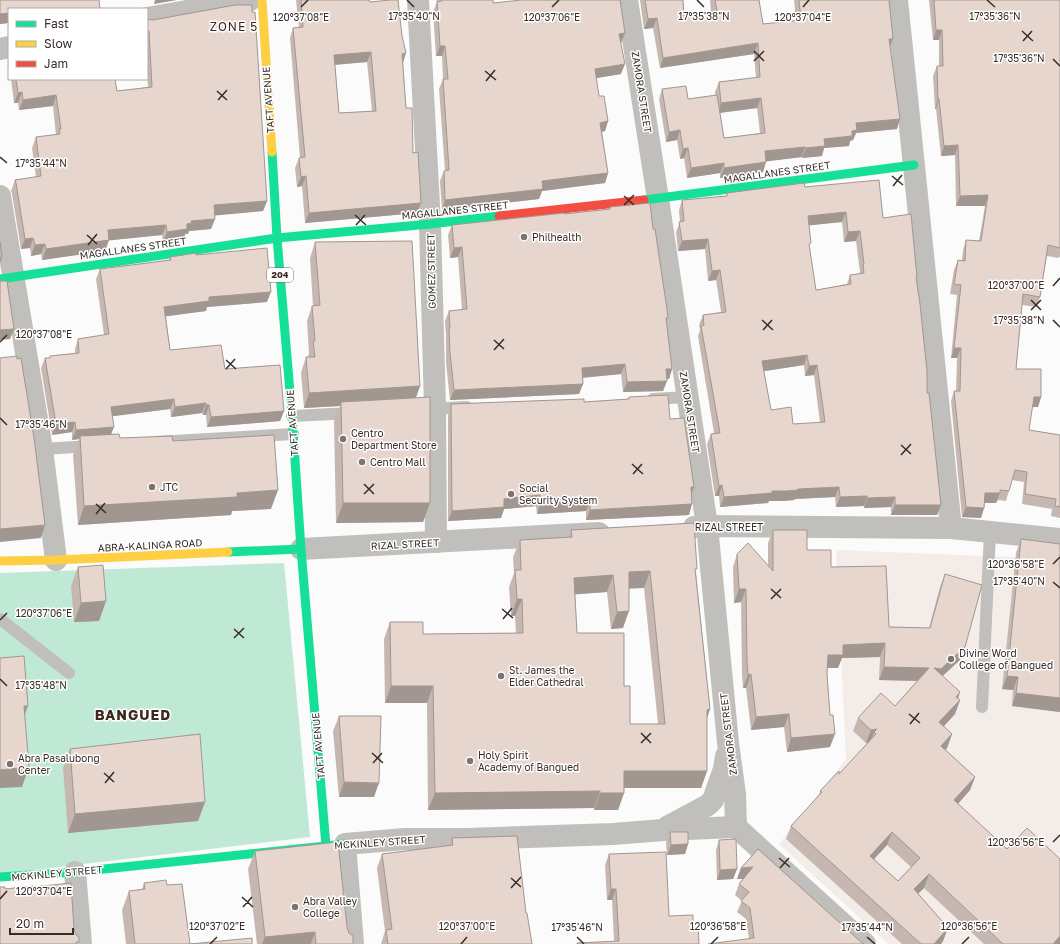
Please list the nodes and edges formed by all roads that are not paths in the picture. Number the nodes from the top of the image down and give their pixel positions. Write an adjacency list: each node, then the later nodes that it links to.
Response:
1 (250, 0): 6 (street)
2 (262, 0): 11 (street, TAFT AVENUE / 204)
3 (418, 0): 10 (street, GOMEZ STREET)
4 (627, 0): 9 (street, ZAMORA STREET)
5 (897, 0): 7 (street)
6 (148, 18)
7 (914, 165): 9 (street, MAGALLANES STREET); 25 (street)
8 (0, 196): 12 (street)
9 (658, 199): 10 (street, MAGALLANES STREET); 13 (street, ZAMORA STREET)
10 (430, 224): 11 (street, MAGALLANES STREET); 16 (street, GOMEZ STREET)
11 (277, 238): 12 (street, MAGALLANES STREET); 18 (street, TAFT AVENUE / 204)
12 (6, 278): 22 (street)
13 (688, 397): 14 (lane); 23 (street, ZAMORA STREET)
14 (640, 399)
15 (482, 406): 16 (lane)
16 (427, 409): 29 (street, GOMEZ STREET)
17 (363, 412): 18 (lane)
18 (292, 416): 19 (street, TAFT AVENUE / 204)
19 (293, 434): 20 (lane); 30 (street, TAFT AVENUE / 204)
20 (144, 443)
21 (104, 445): 22 (lane)
22 (42, 449): 31 (street)
23 (707, 526): 24 (street, RIZAL STREET); 25 (street, RIZAL STREET); 36 (street, ZAMORA STREET)
24 (676, 528)
25 (951, 528): 27 (street, RIZAL STREET)
26 (622, 531): 29 (street, RIZAL STREET)
27 (990, 532): 28 (street, RIZAL STREET); 35 (lane)
28 (1060, 539)
29 (436, 542): 30 (street, RIZAL STREET)
30 (301, 549): 31 (street, ABRA-KALINGA ROAD); 39 (street, TAFT AVENUE)
31 (56, 560): 32 (street, ABRA-KALINGA ROAD)
32 (0, 561)
33 (0, 619): 34 (lane)
34 (69, 674)
35 (982, 707)
36 (728, 743): 37 (street, ZAMORA STREET); 38 (street)
37 (736, 827): 38 (street, MCKINLEY STREET); 44 (street)
38 (663, 830): 39 (street, MCKINLEY STREET)
39 (335, 845): 40 (street, MCKINLEY STREET); 43 (street, TAFT AVENUE)
40 (76, 872): 41 (street, MCKINLEY STREET); 42 (street)
41 (0, 877)
42 (81, 944)
43 (353, 944)
44 (865, 944)

